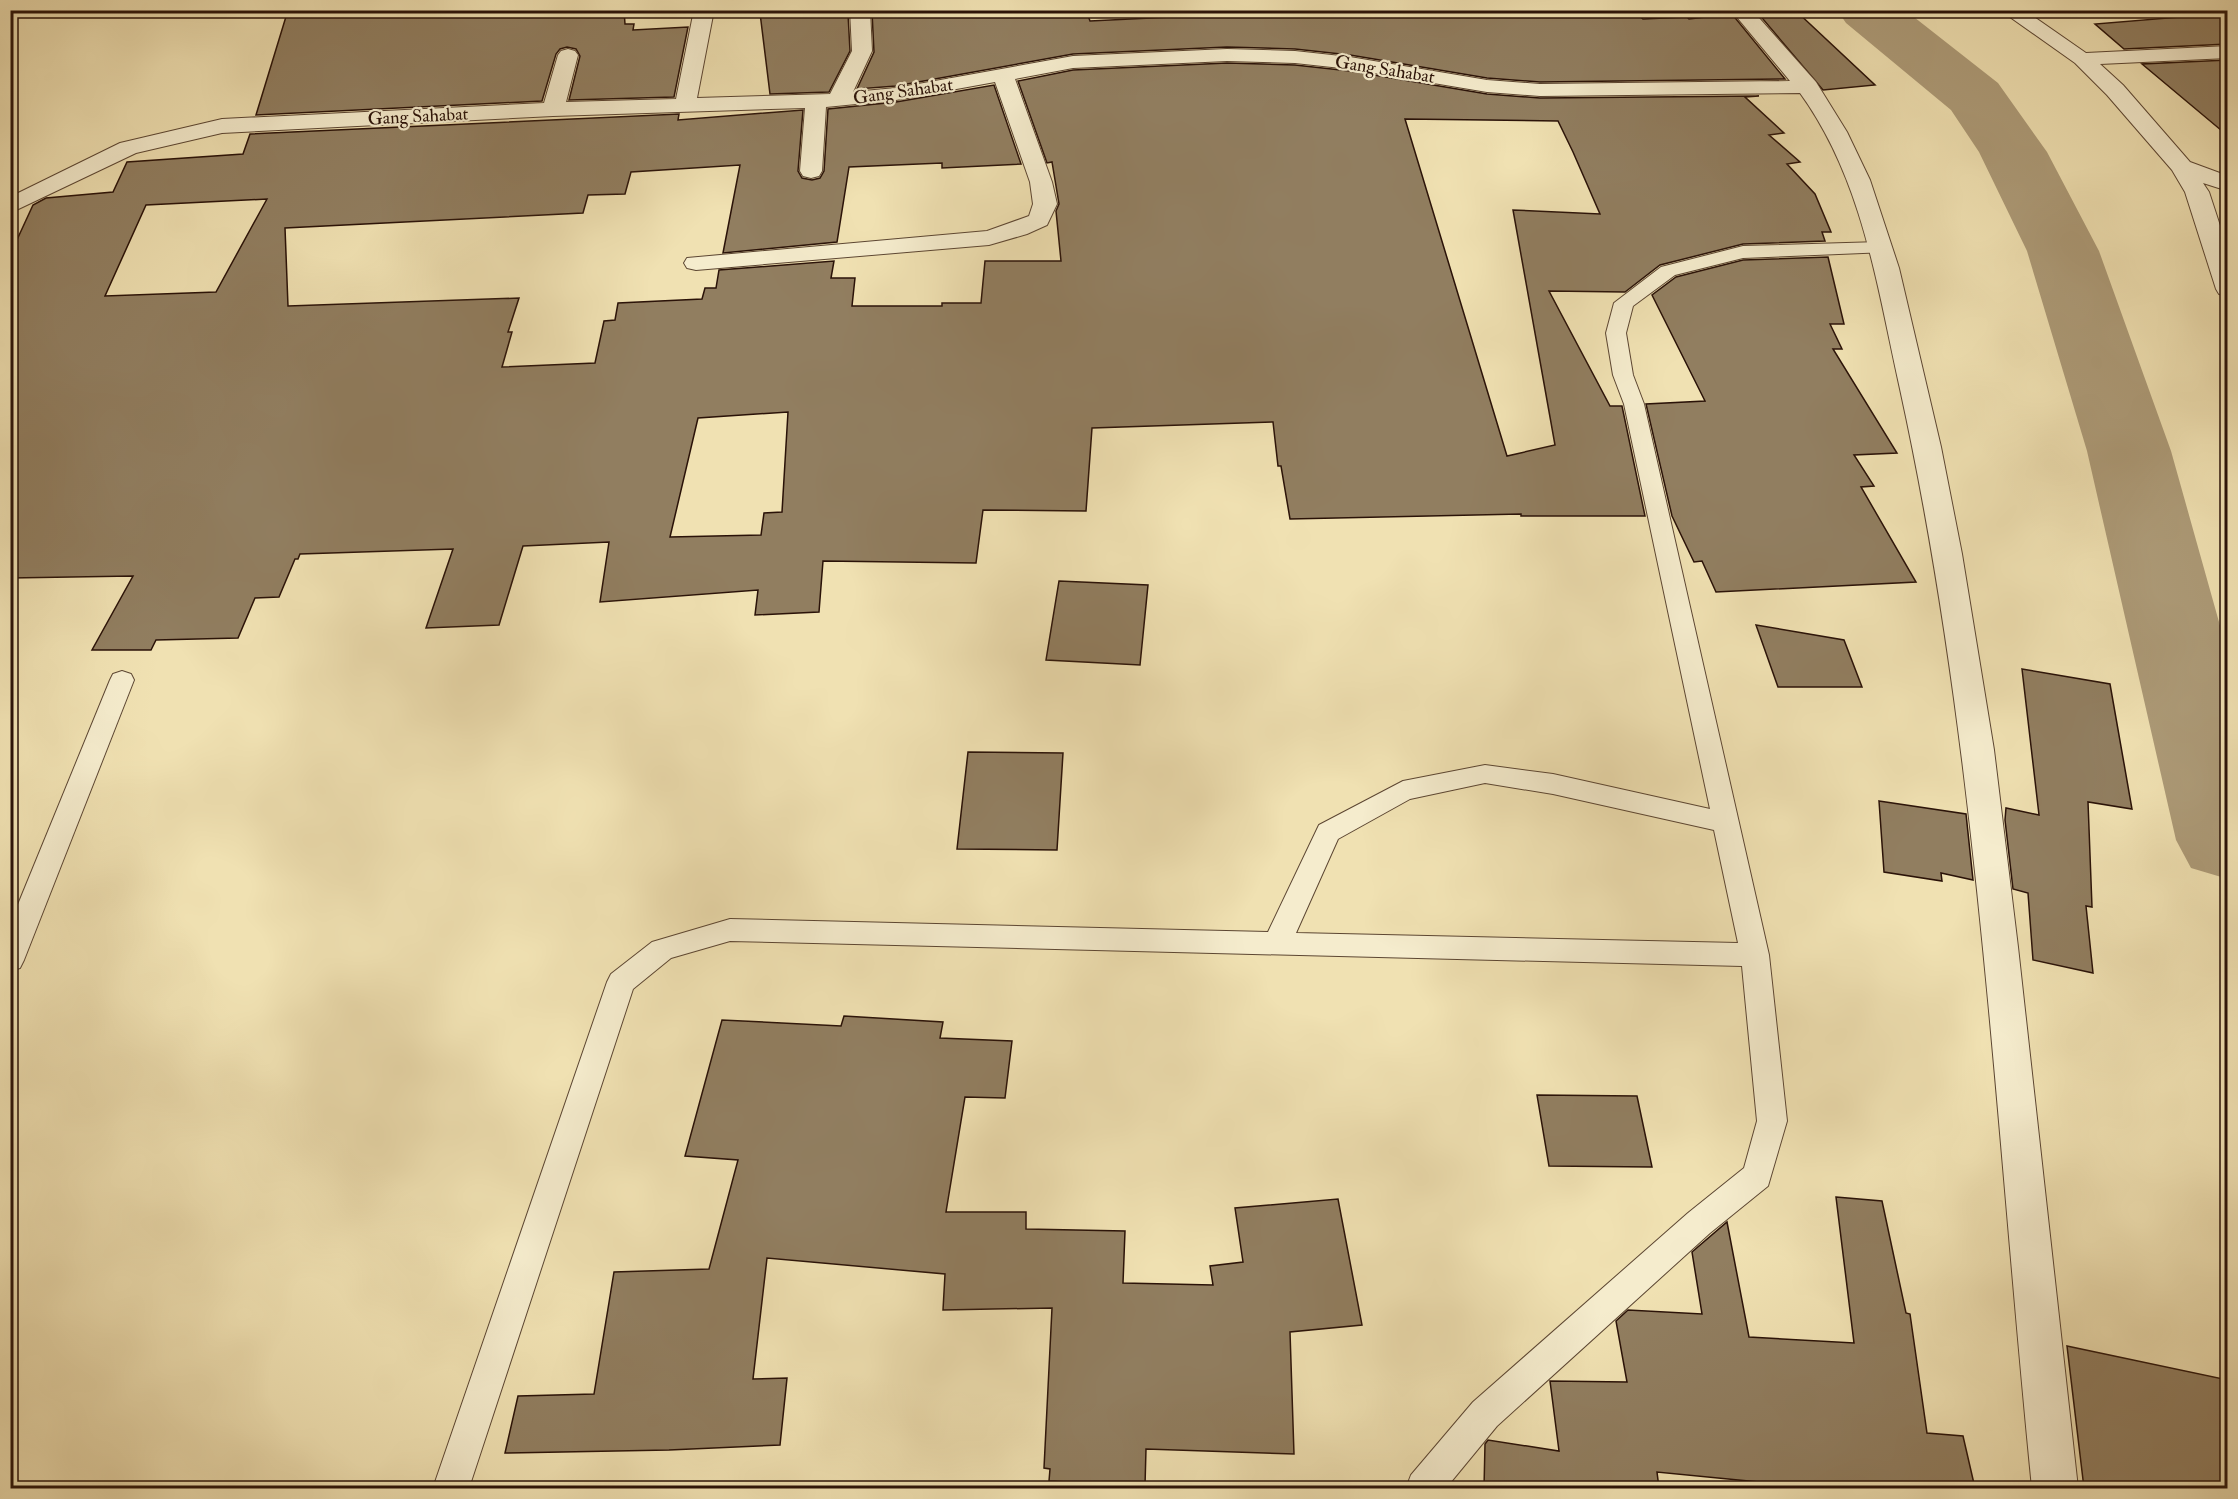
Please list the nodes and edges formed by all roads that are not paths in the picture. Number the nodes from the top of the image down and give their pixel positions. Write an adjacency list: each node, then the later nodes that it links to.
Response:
1 (704, 10): 12 (street)
2 (860, 10): 10 (street)
3 (1741, 10): 9 (street)
4 (2010, 10): 7 (street)
5 (2228, 52): 7 (street)
6 (568, 55): 13 (street)
7 (2082, 59): 14 (street)
8 (1003, 75): 9 (street, Gang Sahabat); 10 (street, Gang Sahabat); 19 (street)
9 (1808, 87): 18 (street)
10 (838, 100): 11 (street, Gang Sahabat)
11 (816, 101): 12 (street, Gang Sahabat); 15 (street)
12 (685, 105): 13 (street, Gang Sahabat)
13 (553, 109): 17 (street, Gang Sahabat)
14 (2182, 167): 16 (street); 20 (street)
15 (811, 171)
16 (2228, 184)
17 (12, 208)
18 (1880, 248): 22 (lane); 28 (street)
19 (696, 263)
20 (2228, 289)
21 (122, 680): 25 (lane)
22 (1726, 823): 23 (lane); 24 (lane)
23 (1277, 944): 24 (lane); 26 (lane)
24 (1755, 955): 27 (lane)
25 (10, 960)
26 (451, 1488)
27 (1424, 1488)
28 (2055, 1488)

